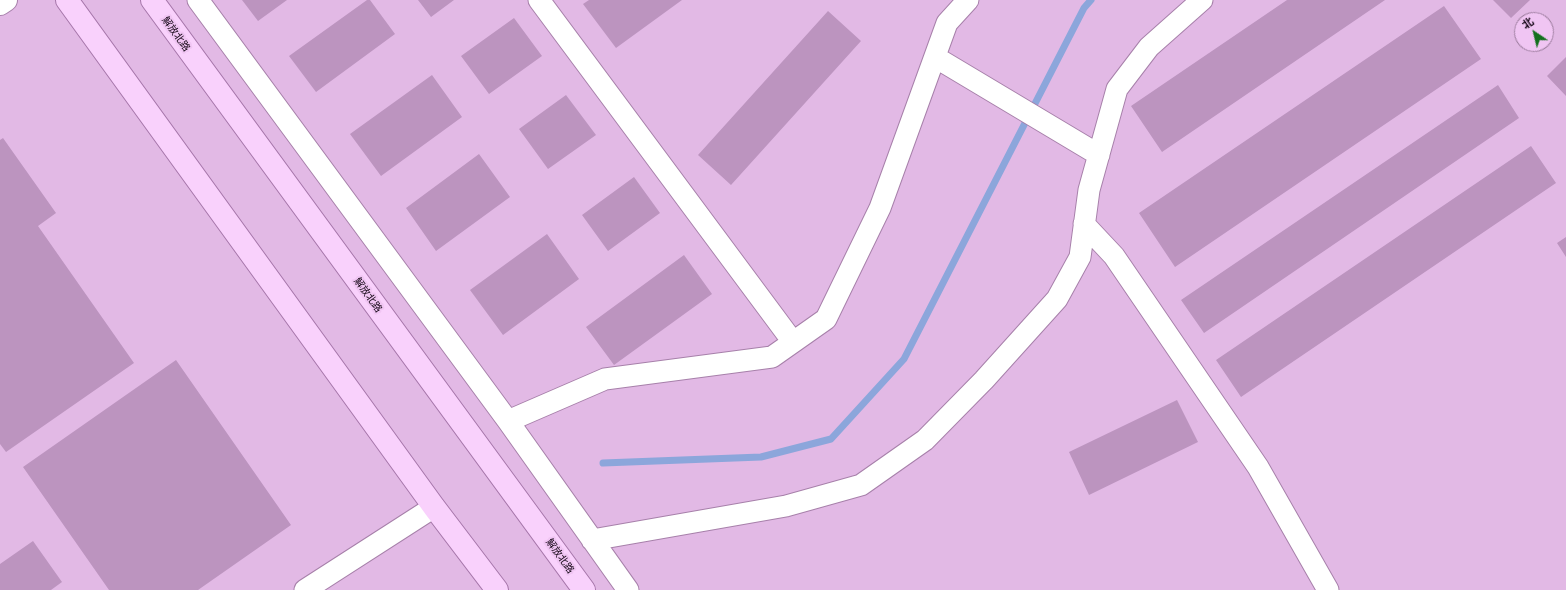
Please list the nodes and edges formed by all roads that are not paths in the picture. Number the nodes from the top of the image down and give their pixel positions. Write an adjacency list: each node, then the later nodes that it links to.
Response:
1 (6, 0): 8 (street)
2 (67, 0): 14 (main road)
3 (152, 0): 18 (main road, 解放北路)
4 (198, 0): 13 (street)
5 (539, 0): 12 (street)
6 (968, 0): 9 (street)
7 (1202, 0): 10 (street)
8 (0, 4)
9 (935, 57): 10 (street); 12 (street)
10 (1099, 155): 11 (street)
11 (1084, 224): 15 (street); 20 (street)
12 (793, 342): 13 (street)
13 (508, 421): 15 (street)
14 (434, 507): 16 (street); 17 (main road)
15 (592, 540): 19 (street)
16 (306, 590)
17 (497, 590)
18 (584, 590)
19 (628, 590)
20 (1328, 590)

